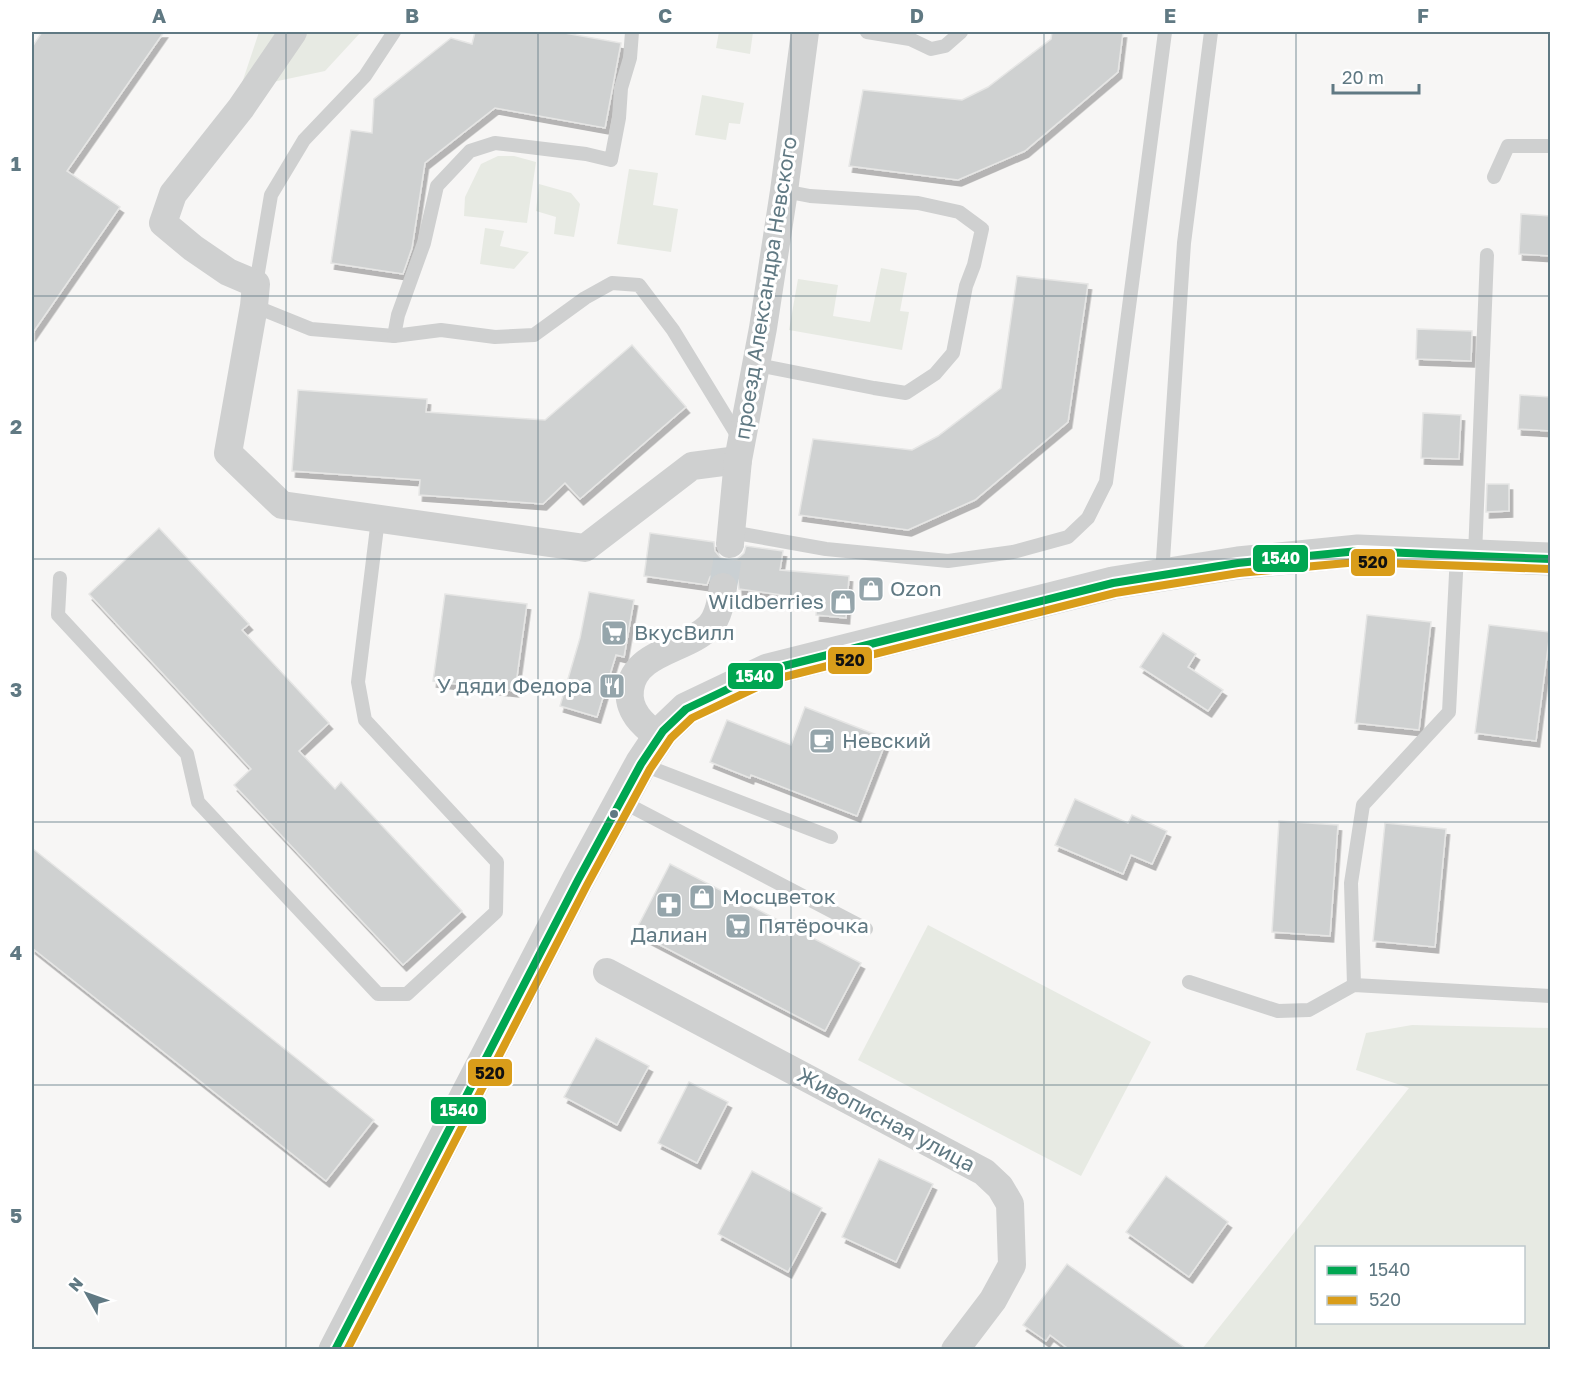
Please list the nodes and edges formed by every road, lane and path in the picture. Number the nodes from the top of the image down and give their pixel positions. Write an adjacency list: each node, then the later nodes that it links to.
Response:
1 (293, 32): 13 (street)
2 (394, 32): 13 (lane)
3 (632, 32): 14 (lane)
4 (805, 32): 11 (street, проезд Александра Невского)
5 (867, 32): 6 (lane)
6 (961, 32)
7 (1165, 32): 18 (lane)
8 (1211, 32): 21 (lane)
9 (1551, 146): 10 (lane)
10 (1494, 177)
11 (784, 191): 15 (street, проезд Александра Невского); 15 (lane)
12 (1487, 255): 19 (lane)
13 (255, 295): 14 (lane); 17 (street)
14 (394, 336): 16 (lane)
15 (757, 365): 16 (street, проезд Александра Невского)
16 (740, 451): 17 (street); 18 (street, проезд Александра Невского)
17 (378, 519): 22 (lane)
18 (730, 538)
19 (1466, 555): 20 (street); 21 (street); 31 (lane)
20 (1551, 559)
21 (1162, 575): 24 (street)
22 (60, 578)
23 (723, 587): 24 (street)
24 (659, 737): 25 (street)
25 (641, 764): 26 (street); 27 (lane)
26 (621, 801): 28 (lane); 33 (street)
27 (831, 837)
28 (866, 929)
29 (607, 972): 34 (street, Живописная улица)
30 (1189, 982): 31 (lane)
31 (1354, 985): 32 (lane)
32 (1551, 996)
33 (335, 1350)
34 (955, 1350)

